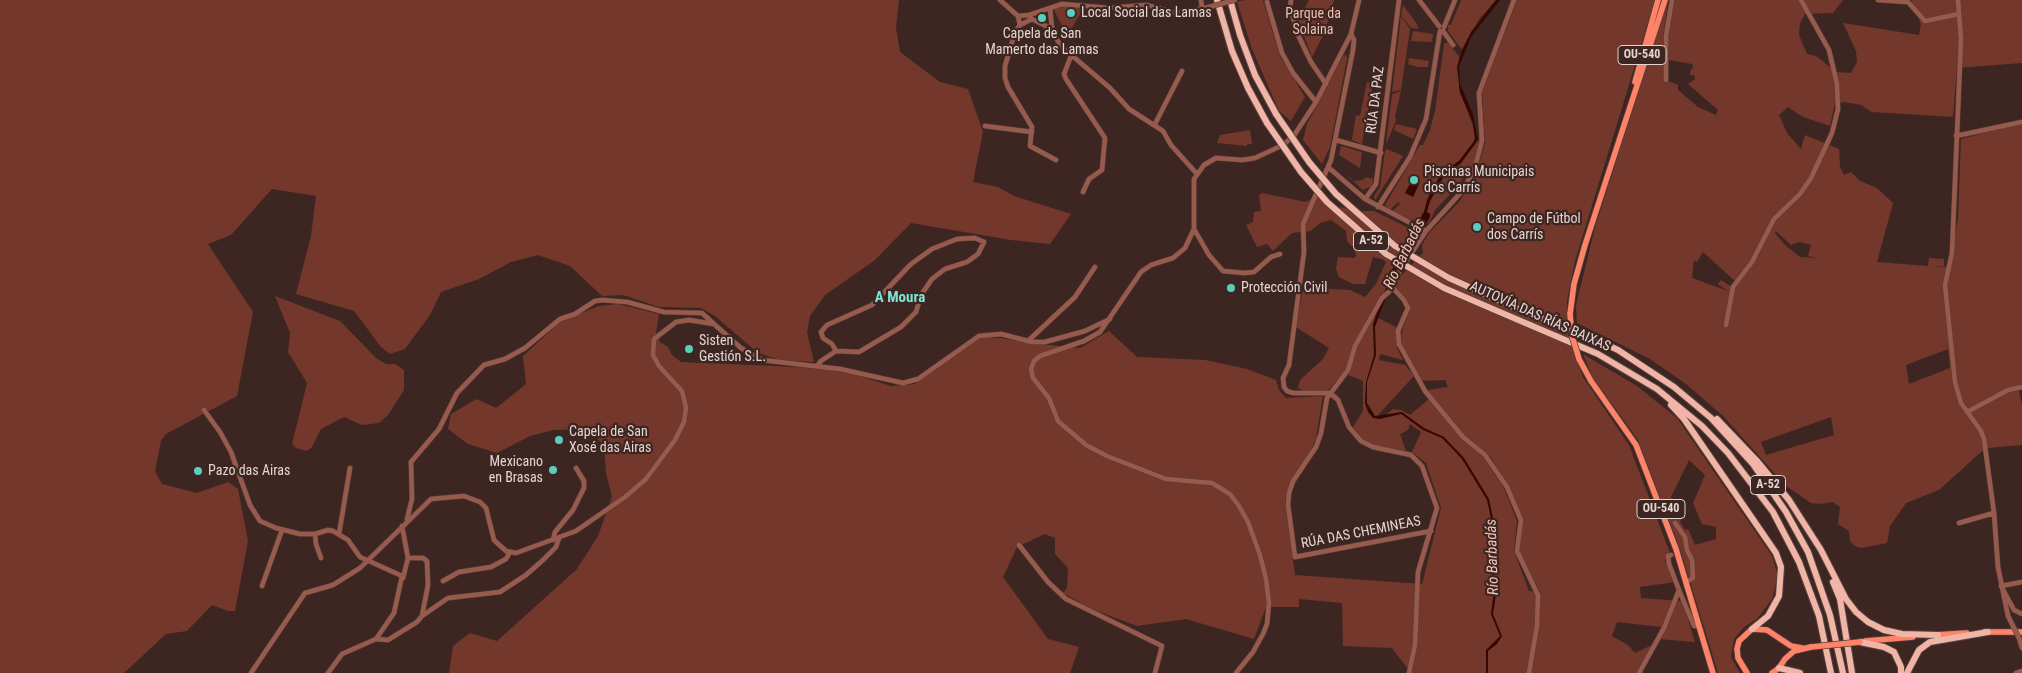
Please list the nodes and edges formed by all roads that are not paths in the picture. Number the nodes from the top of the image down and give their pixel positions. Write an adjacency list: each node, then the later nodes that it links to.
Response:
1 (1000, 0): 22 (street)
2 (1201, 0): 18 (street)
3 (1217, 0): 64 (highway, AUTOVÍA DAS RÍAS BAIXAS / A-52, bridge)
4 (1230, 0): 60 (highway, AUTOVÍA DAS RÍAS BAIXAS / A-52, bridge)
5 (1235, 0): 18 (street, bridge)
6 (1291, 0): 33 (street)
7 (1359, 0): 28 (street)
8 (1399, 0): 42 (street, RÚA DA PAZ)
9 (1419, 0): 24 (street)
10 (1455, 0): 20 (street)
11 (1514, 0): 50 (street)
12 (1662, 0): 35 (main road, OU-540); 35 (main road, OU-540)
13 (1672, 0): 32 (street)
14 (1801, 0): 58 (street)
15 (1878, 0): 21 (street)
16 (1958, 0): 21 (street)
17 (1267, 2): 34 (street)
18 (1204, 8): 19 (street)
19 (1050, 9): 23 (street); 27 (street)
20 (1450, 13): 24 (street); 26 (street)
21 (1959, 14): 40 (street)
22 (1018, 16): 23 (street); 25 (street)
23 (1030, 17): 25 (street); 27 (street)
24 (1433, 19): 26 (street)
25 (1020, 25): 39 (street)
26 (1441, 29): 29 (street); 48 (street)
27 (1053, 32): 30 (street)
28 (1351, 34): 33 (street); 41 (street)
29 (1453, 45)
30 (1071, 56): 37 (street); 46 (street)
31 (1182, 71): 37 (street)
32 (1666, 80)
33 (1326, 84): 34 (street)
34 (1316, 102): 45 (street)
35 (1628, 110): 90 (main road, OU-540, bridge)
36 (2022, 122): 40 (street)
37 (1154, 124): 45 (street)
38 (985, 126): 39 (street)
39 (1032, 132): 43 (street)
40 (1956, 136): 67 (street)
41 (1336, 140): 42 (street); 44 (street)
42 (1381, 153): 47 (street, RÚA DA PAZ)
43 (1056, 160)
44 (1328, 167): 47 (street); 65 (street)
45 (1197, 174): 49 (street)
46 (1083, 192)
47 (1365, 198): 48 (street)
48 (1378, 207): 50 (street)
49 (1194, 229): 51 (street); 52 (street)
50 (1426, 231): 55 (street)
51 (1192, 237): 52 (street); 56 (street)
52 (1202, 241): 53 (street)
53 (1280, 254)
54 (1094, 266): 59 (street)
55 (1393, 288): 65 (street); 114 (street)
56 (1110, 319): 59 (street); 112 (street)
57 (714, 324): 62 (street); 71 (street); 79 (street)
58 (1726, 325)
59 (1029, 340): 62 (street)
60 (1618, 350): 82 (highway); 120 (highway, AUTOVÍA DAS RÍAS BAIXAS / A-52)
61 (836, 351): 61 (street); 62 (street)
62 (817, 366)
63 (2022, 387): 67 (street)
64 (1657, 389): 98 (highway); 119 (highway, AUTOVÍA DAS RÍAS BAIXAS / A-52)
65 (1330, 393): 76 (street); 76 (street, RÚA DAS CHEMINEAS)
66 (204, 410): 75 (street)
67 (1967, 412): 70 (street)
68 (350, 468): 78 (street)
69 (576, 468): 80 (street)
70 (1994, 513): 73 (street); 93 (street)
71 (407, 520): 74 (street); 83 (street)
72 (1675, 523): 90 (street)
73 (1959, 523)
74 (402, 526): 86 (street); 87 (street)
75 (282, 530): 77 (street); 92 (street)
76 (1432, 531): 113 (street)
77 (315, 534): 78 (street); 85 (street)
78 (339, 534): 87 (street)
79 (559, 538): 80 (street); 96 (street)
80 (554, 540): 83 (street)
81 (1019, 545): 111 (street)
82 (1821, 550): 100 (highway); 121 (highway)
83 (510, 552): 89 (street)
84 (1671, 555): 94 (street)
85 (321, 558)
86 (408, 558): 88 (street); 96 (street)
87 (369, 561): 88 (street); 109 (street)
88 (403, 578): 102 (street)
89 (443, 581)
90 (1686, 582): 97 (main road, OU-540)
91 (2022, 582): 93 (street)
92 (262, 586)
93 (2001, 586): 95 (street); 101 (street, bridge)
94 (1679, 590): 97 (street); 115 (street)
95 (2022, 614)
96 (422, 616): 102 (street)
97 (1699, 626): 116 (main road, OU-540)
98 (1752, 630): 104 (main road); 107 (main road)
99 (1988, 632): 100 (main road); 101 (main road); 123 (highway)
100 (1938, 635): 103 (main road)
101 (2020, 635): 105 (street)
102 (376, 640): 110 (street)
103 (1860, 642): 104 (main road, bridge); 122 (highway)
104 (1802, 648): 106 (main road)
105 (2022, 648)
106 (1779, 668): 117 (main road); 118 (highway)
107 (1748, 672)
108 (2022, 672): 124 (street)
109 (251, 673)
110 (328, 673)
111 (1155, 673)
112 (1236, 673)
113 (1409, 673)
114 (1530, 673)
115 (1639, 673)
116 (1713, 673)
117 (1772, 673)
118 (1800, 673)
119 (1831, 673)
120 (1843, 673)
121 (1852, 673)
122 (1901, 673)
123 (1907, 673)
124 (2016, 673)

